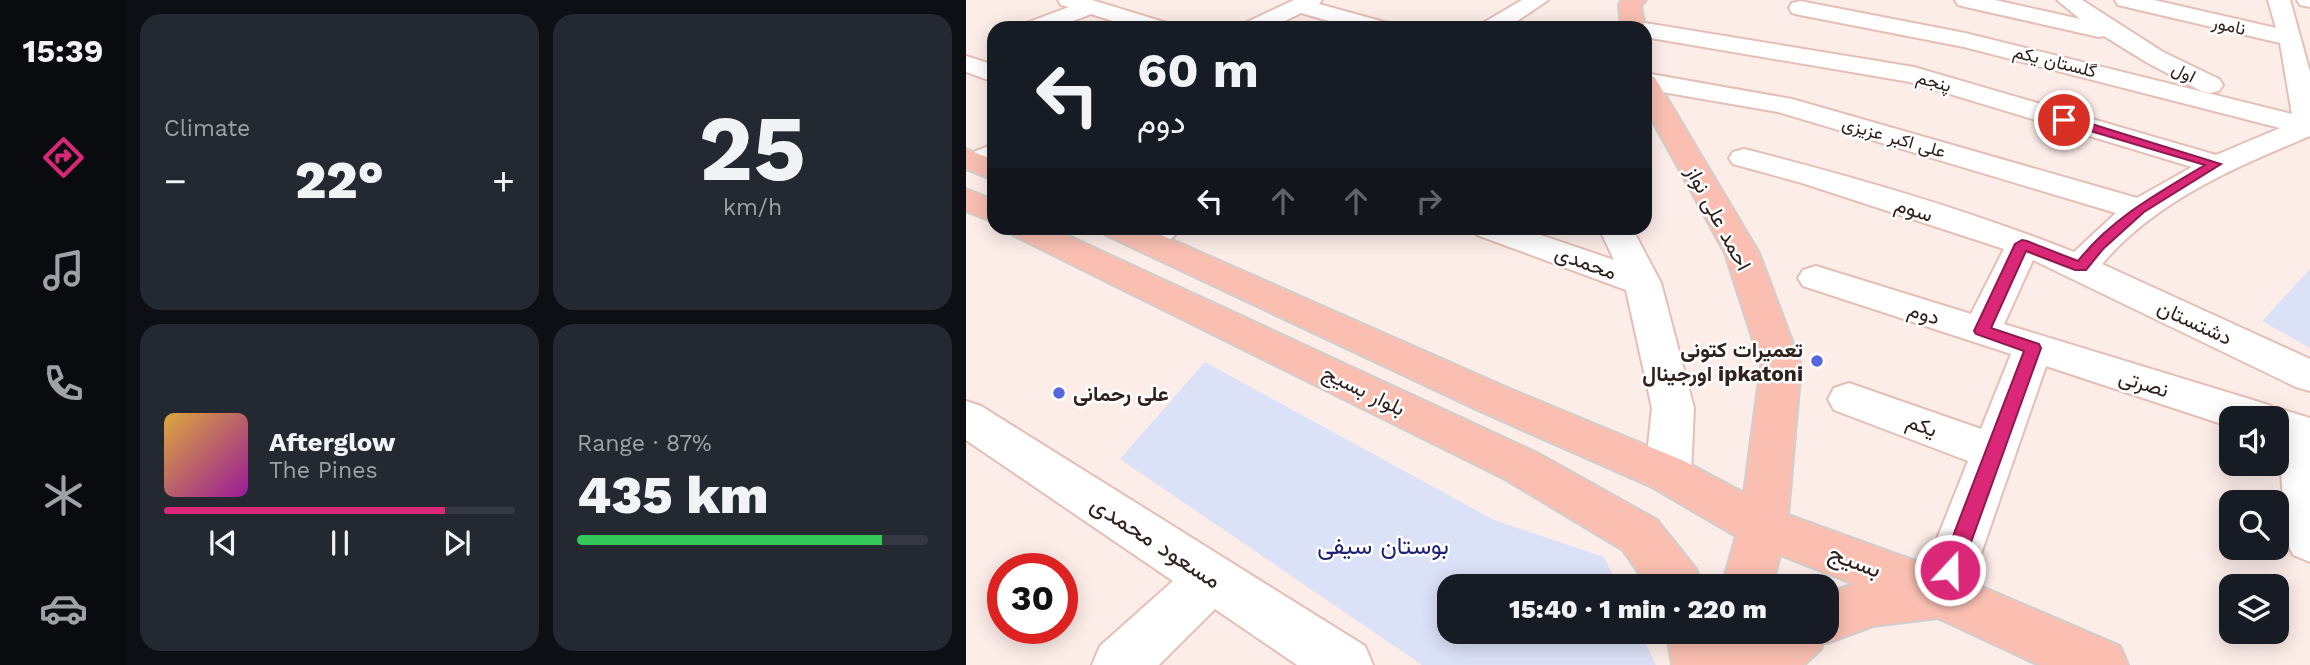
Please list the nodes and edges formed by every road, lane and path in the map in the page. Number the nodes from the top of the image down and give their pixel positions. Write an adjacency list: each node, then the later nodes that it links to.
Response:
1 (1537, 0): 15 (street)
2 (1635, 0): 16 (main road)
3 (1966, 0): 10 (street)
4 (2068, 0): 18 (street, اول)
5 (2126, 0): 19 (street, نامور)
6 (2279, 0): 19 (street)
7 (1079, 3): 11 (street); 12 (street)
8 (1305, 3): 13 (street); 14 (street)
9 (1800, 8): 20 (street, گلستان یکم)
10 (2044, 17): 18 (street); 20 (street)
11 (1047, 21)
12 (1137, 21)
13 (1268, 21)
14 (1359, 21)
15 (1502, 21)
16 (1632, 21)
17 (1652, 31): 27 (street, پنجم)
18 (2115, 33): 25 (street, اول)
19 (2291, 39): 25 (street)
20 (2017, 52): 25 (street, گلستان یکم)
21 (972, 55): 22 (street)
22 (987, 68)
23 (1652, 83): 30 (street, علی اکبر عزیزی)
24 (1652, 94): 48 (main road, احمد علی نواز)
25 (2308, 127): 27 (street)
26 (1744, 158): 35 (street, سوم)
27 (2215, 164): 30 (street)
28 (966, 199): 29 (main road)
29 (987, 209)
30 (2139, 209): 36 (street)
31 (1040, 235): 50 (main road, بلوار بسیج)
32 (1148, 235): 47 (main road)
33 (1509, 235): 38 (street, محمدی)
34 (1620, 235): 38 (street, محمدی)
35 (2022, 244): 36 (street, سوم); 39 (street)
36 (2080, 267): 41 (street, دشتستان)
37 (1816, 278): 39 (street, دوم)
38 (1643, 282): 47 (street, محمدی)
39 (1982, 331): 40 (street, دوم)
40 (2033, 348): 43 (street, نصرتی); 46 (street)
41 (2310, 376)
42 (1849, 399): 46 (street, یکم)
43 (2219, 406)
44 (969, 424): 52 (street, مسعود محمدی)
45 (2289, 433): 49 (street)
46 (1995, 452): 53 (street)
47 (1668, 474): 48 (main road)
48 (1763, 527): 51 (main road, احمد علی نواز); 53 (main road, بسیج)
49 (2310, 540)
50 (1669, 574)
51 (1750, 574)
52 (1212, 578): 58 (street); 59 (street, مسعود محمدی)
53 (1941, 594): 54 (main road); 63 (main road, بسیج)
54 (1839, 614)
55 (1696, 644): 60 (main road)
56 (1731, 644): 61 (main road)
57 (1787, 644): 62 (main road)
58 (1120, 665)
59 (1345, 665)
60 (1700, 665)
61 (1725, 665)
62 (1763, 665)
63 (2100, 665)

